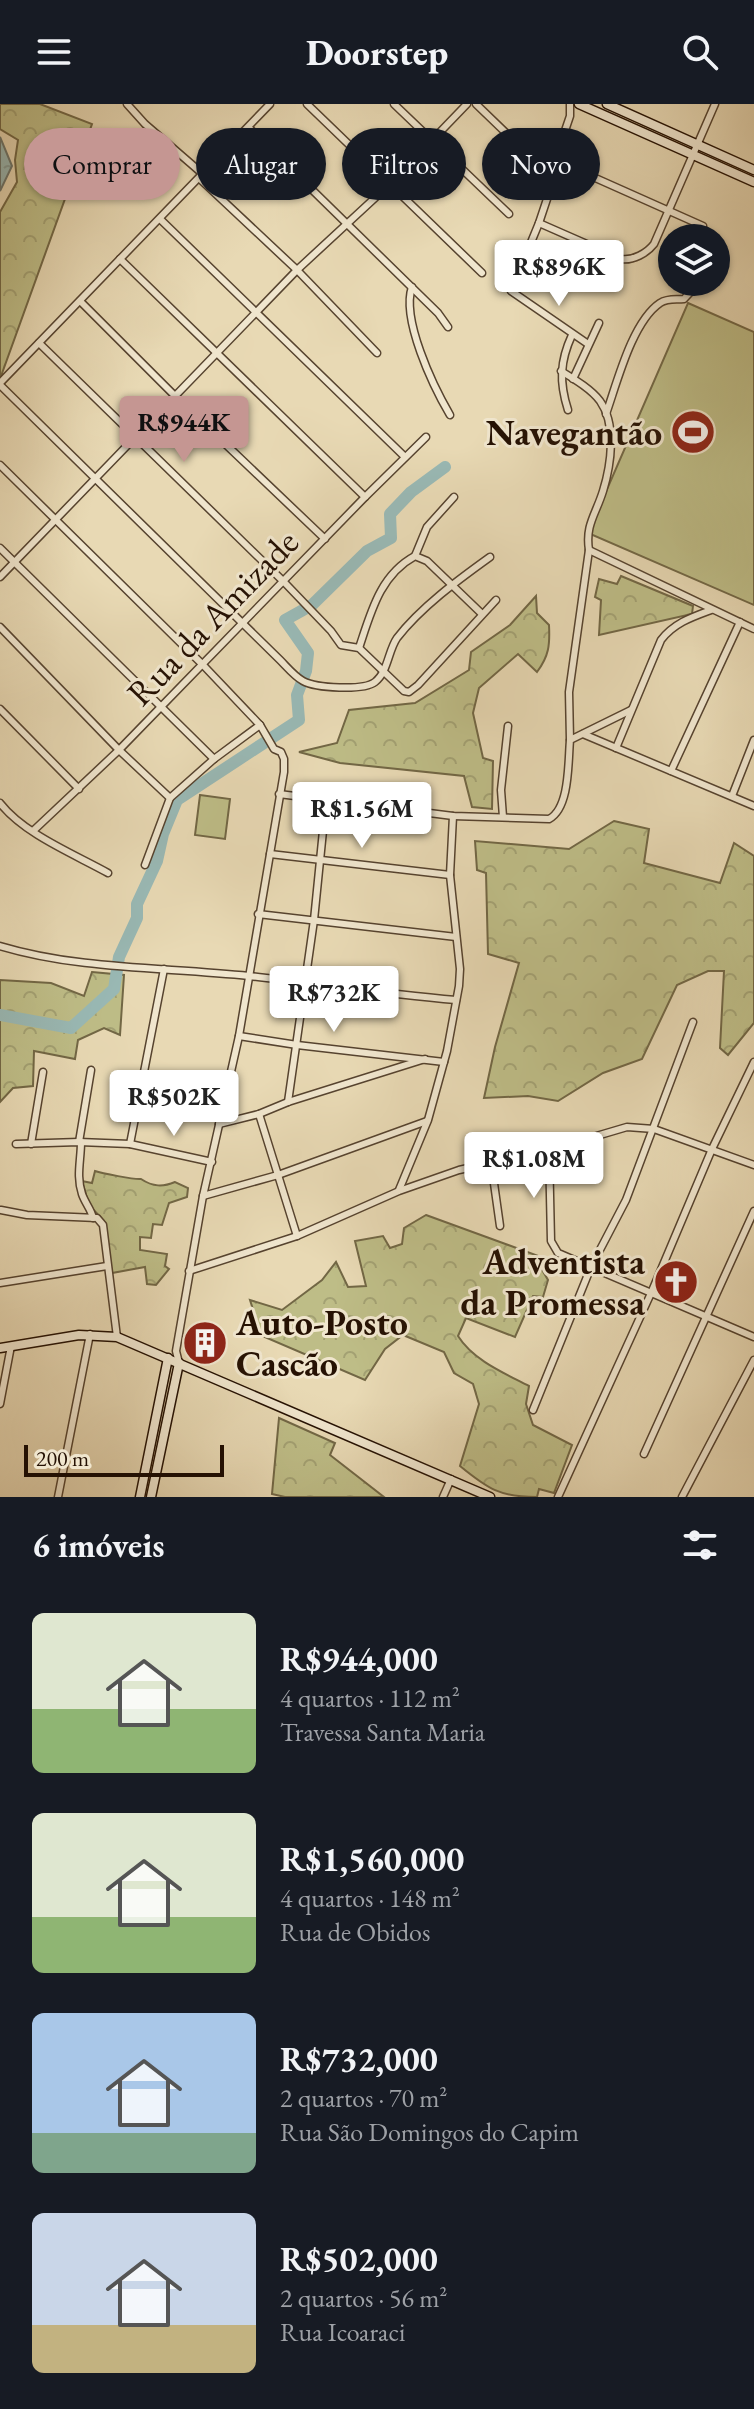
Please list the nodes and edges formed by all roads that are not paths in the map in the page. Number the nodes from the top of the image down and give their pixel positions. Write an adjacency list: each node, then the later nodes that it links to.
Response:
1 (127, 104): 21 (street)
2 (270, 104): 12 (street)
3 (307, 104): 17 (street)
4 (394, 104): 13 (street)
5 (467, 104): 14 (street)
6 (476, 104): 15 (street)
7 (570, 104): 11 (street)
8 (581, 104): 11 (street); 19 (street)
9 (607, 104): 18 (street)
10 (715, 104): 18 (street)
11 (570, 116): 16 (street)
12 (249, 128)
13 (419, 128)
14 (444, 128)
15 (501, 128)
16 (566, 128)
17 (342, 138)
18 (697, 145): 19 (street); 20 (street)
19 (693, 155): 24 (street); 31 (street)
20 (754, 170)
21 (196, 171)
22 (466, 173): 32 (street)
23 (600, 180): 31 (street)
24 (754, 182)
25 (196, 183): 33 (street)
26 (225, 200): 38 (street)
27 (322, 200): 36 (street)
28 (374, 200): 36 (street)
29 (407, 200): 39 (street)
30 (547, 200): 34 (street)
31 (669, 211): 34 (street); 35 (street)
32 (509, 214)
33 (160, 219): 37 (street); 43 (street)
34 (539, 223): 46 (street)
35 (698, 224)
36 (348, 225): 38 (street); 40 (street)
37 (120, 259): 42 (street); 50 (street)
38 (297, 270): 43 (street); 49 (street)
39 (482, 273)
40 (412, 287): 45 (street); 57 (street)
41 (687, 296): 56 (street)
42 (80, 301): 47 (street); 54 (street)
43 (258, 314): 50 (street); 60 (street)
44 (599, 323): 48 (street)
45 (448, 327)
46 (572, 335): 48 (street); 51 (street)
47 (39, 343): 53 (street); 58 (street)
48 (588, 344): 52 (street)
49 (377, 353)
50 (216, 354): 54 (street); 63 (street)
51 (561, 371): 52 (street); 55 (street)
52 (573, 379): 56 (street)
53 (0, 384): 62 (street)
54 (176, 397): 58 (street); 66 (street)
55 (568, 410)
56 (606, 414): 68 (street)
57 (450, 415)
58 (135, 437): 62 (street); 73 (street)
59 (426, 437): 60 (street, Rua da Amizade)
60 (405, 457): 63 (street, Rua da Amizade)
61 (0, 465): 65 (street)
62 (94, 479): 65 (street); 79 (street)
63 (365, 497): 66 (street, Rua da Amizade)
64 (454, 497): 69 (street)
65 (56, 519): 71 (street); 83 (street)
66 (325, 539): 73 (street, Rua da Amizade)
67 (0, 548): 71 (street)
68 (589, 550): 76 (street); 91 (street)
69 (415, 556): 74 (street); 82 (street)
70 (490, 557): 74 (street)
71 (15, 562): 72 (street); 85 (street)
72 (0, 577)
73 (284, 582): 79 (street, Rua da Amizade); 82 (street)
74 (453, 584): 77 (street); 84 (street)
75 (496, 600): 77 (street)
76 (711, 609): 78 (street); 87 (street)
77 (482, 614): 84 (street)
78 (740, 622): 81 (street); 96 (street)
79 (243, 623): 83 (street, Rua da Amizade); 84 (street)
80 (0, 627): 94 (street)
81 (754, 629)
82 (359, 648): 84 (street)
83 (203, 665): 85 (street, Rua da Amizade); 88 (street)
84 (382, 672)
85 (161, 706): 94 (street, Rua da Amizade); 95 (street)
86 (0, 709): 97 (street)
87 (631, 710): 90 (street); 93 (street)
88 (260, 725): 95 (street); 98 (street)
89 (508, 726): 105 (street)
90 (583, 734): 91 (street); 93 (street)
91 (570, 740): 105 (street)
92 (754, 740): 99 (street)
93 (616, 748): 96 (street)
94 (119, 750): 97 (street, Rua da Amizade); 100 (street)
95 (214, 759): 100 (street)
96 (671, 771): 99 (street)
97 (79, 789): 106 (street, Rua da Amizade)
98 (279, 794): 101 (street); 107 (street)
99 (732, 796): 103 (street)
100 (170, 798): 109 (street)
101 (326, 801): 104 (street); 108 (street)
102 (0, 803): 106 (street)
103 (754, 806)
104 (453, 816): 105 (street); 111 (street)
105 (503, 817)
106 (33, 831): 110 (street)
107 (270, 854): 108 (street); 112 (street)
108 (320, 861): 111 (street); 113 (street)
109 (145, 865)
110 (108, 873)
111 (450, 875): 114 (street)
112 (258, 914): 113 (street); 117 (street)
113 (314, 920): 114 (street); 118 (street)
114 (456, 937): 119 (street)
115 (0, 946): 116 (street)
116 (164, 969): 117 (street); 136 (street)
117 (249, 976): 118 (street); 121 (street)
118 (305, 984): 119 (street); 122 (street)
119 (456, 1000): 124 (street)
120 (693, 1022): 132 (street)
121 (239, 1036): 122 (street); 131 (street)
122 (297, 1045): 123 (street); 128 (street)
123 (425, 1059): 124 (street); 128 (street)
124 (444, 1062): 130 (street)
125 (754, 1062): 137 (street)
126 (91, 1070): 133 (street)
127 (43, 1072): 135 (street)
128 (288, 1102): 129 (street)
129 (259, 1114): 131 (street); 142 (street)
130 (428, 1120): 142 (street); 143 (street)
131 (219, 1124): 139 (street)
132 (654, 1129): 137 (street); 138 (street); 151 (street)
133 (80, 1142): 135 (street); 136 (street); 147 (street)
134 (16, 1144): 135 (street)
135 (31, 1144)
136 (130, 1144): 139 (street)
137 (712, 1149): 141 (street); 154 (street)
138 (549, 1150): 140 (street); 151 (street)
139 (212, 1162): 144 (street)
140 (491, 1162): 143 (street); 148 (street)
141 (754, 1165)
142 (278, 1175): 144 (street); 149 (street)
143 (399, 1191): 149 (street)
144 (203, 1196): 152 (street)
145 (1, 1210): 147 (street)
146 (754, 1211): 155 (street)
147 (93, 1218): 150 (street)
148 (500, 1226)
149 (297, 1236): 152 (street)
150 (107, 1266): 153 (street); 157 (street)
151 (591, 1267): 154 (street); 166 (street)
152 (189, 1271): 161 (street)
153 (0, 1283)
154 (652, 1291): 155 (street); 174 (street)
155 (708, 1317): 158 (street); 167 (street)
156 (90, 1334): 157 (street); 159 (street); 171 (street)
157 (117, 1337): 162 (street)
158 (754, 1337)
159 (11, 1346): 160 (street); 165 (street)
160 (0, 1348)
161 (176, 1351): 162 (street); 164 (street)
162 (168, 1358): 164 (street); 169 (street)
163 (754, 1360): 175 (street)
164 (179, 1363): 168 (street); 170 (street)
165 (0, 1404)
166 (533, 1410)
167 (644, 1454)
168 (451, 1479): 172 (street); 173 (street)
169 (140, 1493): 170 (street)
170 (151, 1494)
171 (58, 1497)
172 (443, 1497)
173 (490, 1497)
174 (558, 1497)
175 (682, 1497)

